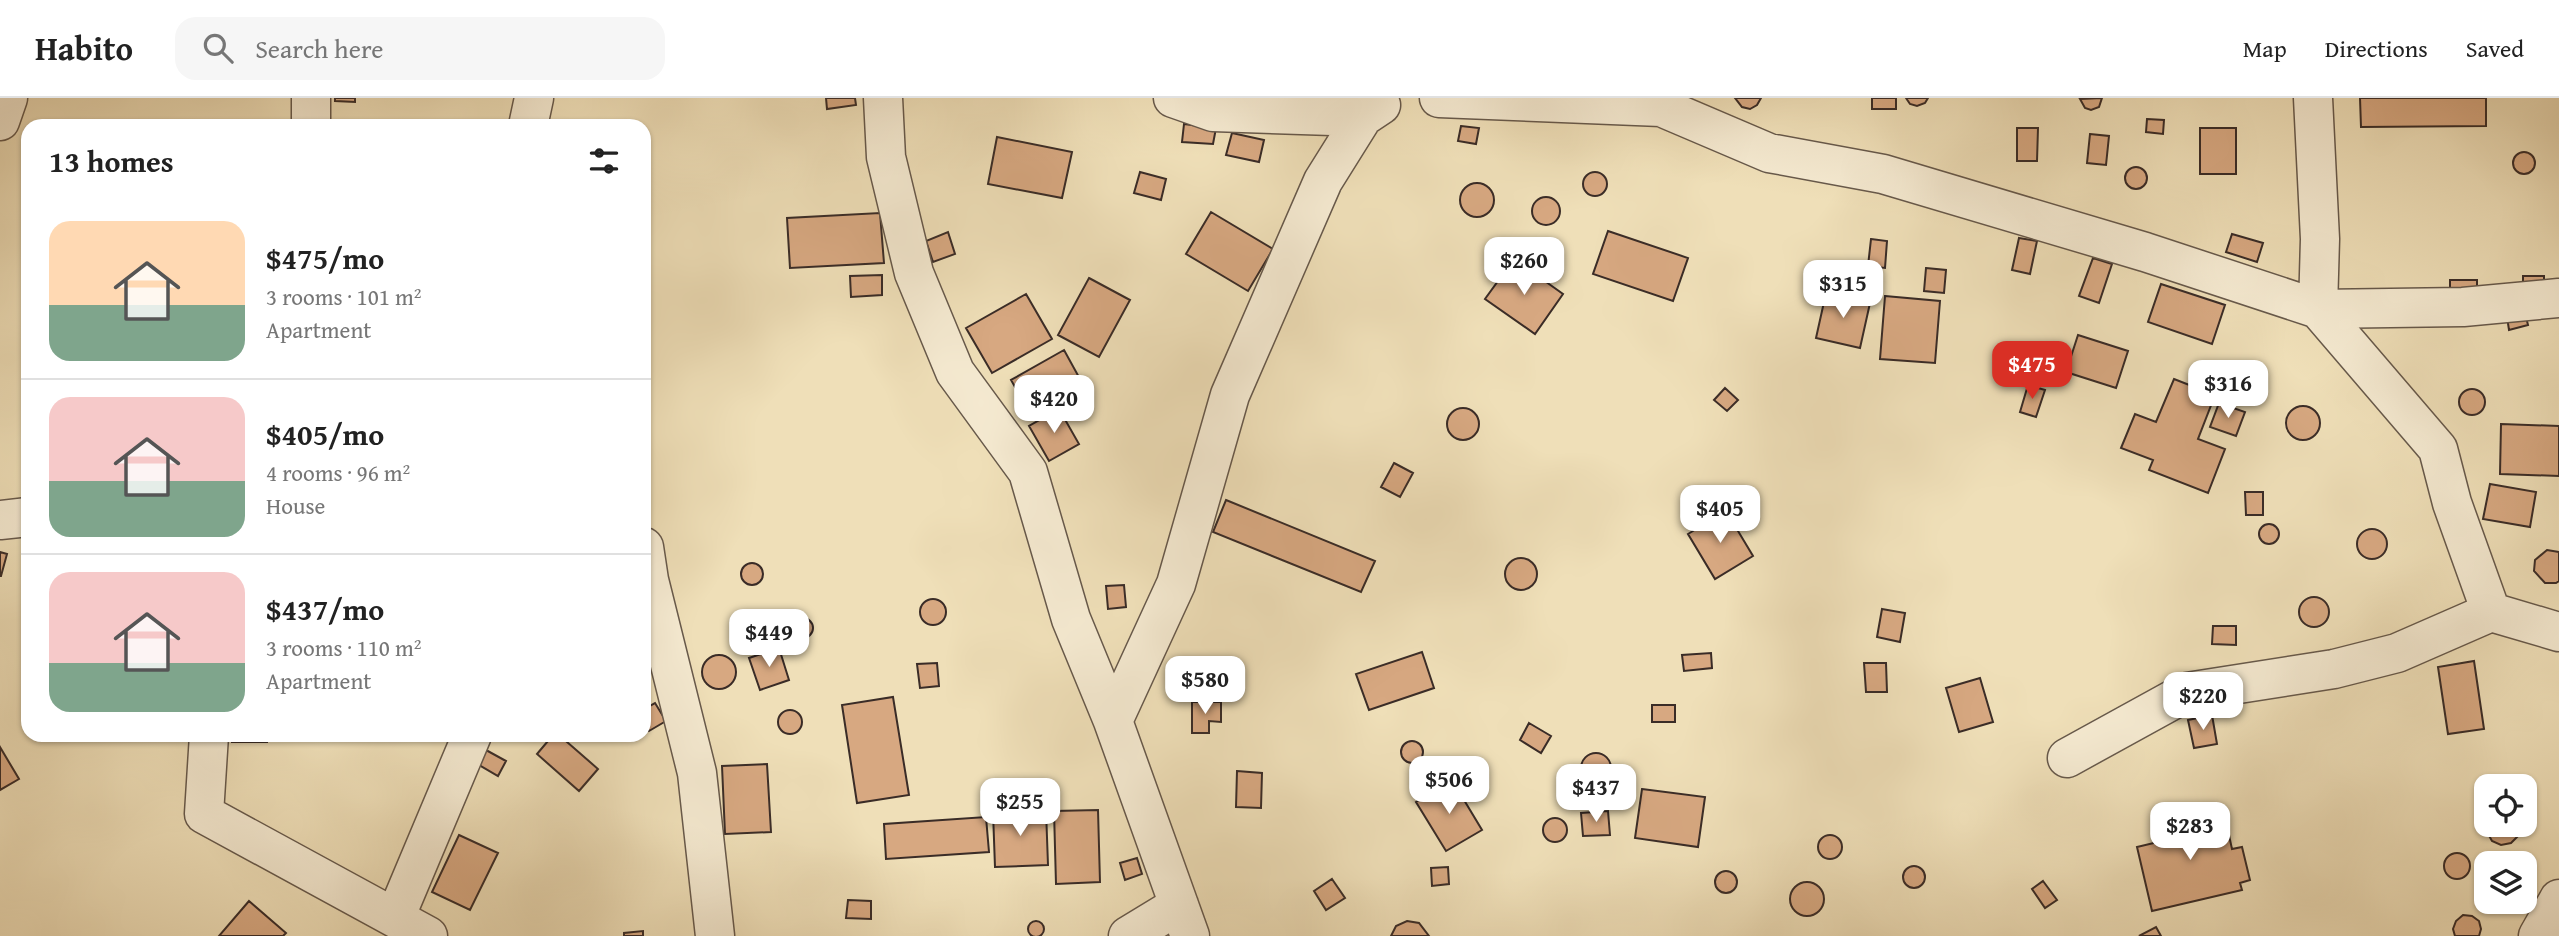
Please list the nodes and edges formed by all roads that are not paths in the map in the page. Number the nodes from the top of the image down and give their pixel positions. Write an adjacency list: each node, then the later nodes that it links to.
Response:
1 (8, 98): 11 (street)
2 (311, 98): 9 (street)
3 (534, 98): 10 (street)
4 (883, 98): 19 (street)
5 (1173, 98): 8 (street)
6 (1439, 98): 13 (street)
7 (2313, 98): 13 (street)
8 (1373, 104): 19 (street)
9 (311, 119)
10 (530, 119)
11 (0, 121)
12 (2559, 298): 13 (street)
13 (2318, 309): 17 (street)
14 (21, 518): 15 (street)
15 (0, 520)
16 (651, 590): 26 (street)
17 (2491, 612): 18 (street); 22 (street)
18 (2559, 632)
19 (1113, 721): 24 (street)
20 (209, 742): 25 (street)
21 (470, 742): 25 (street)
22 (2067, 758)
23 (2559, 899): 28 (street)
24 (1184, 921): 27 (street)
25 (411, 927)
26 (715, 936)
27 (1128, 936)
28 (2539, 936)

